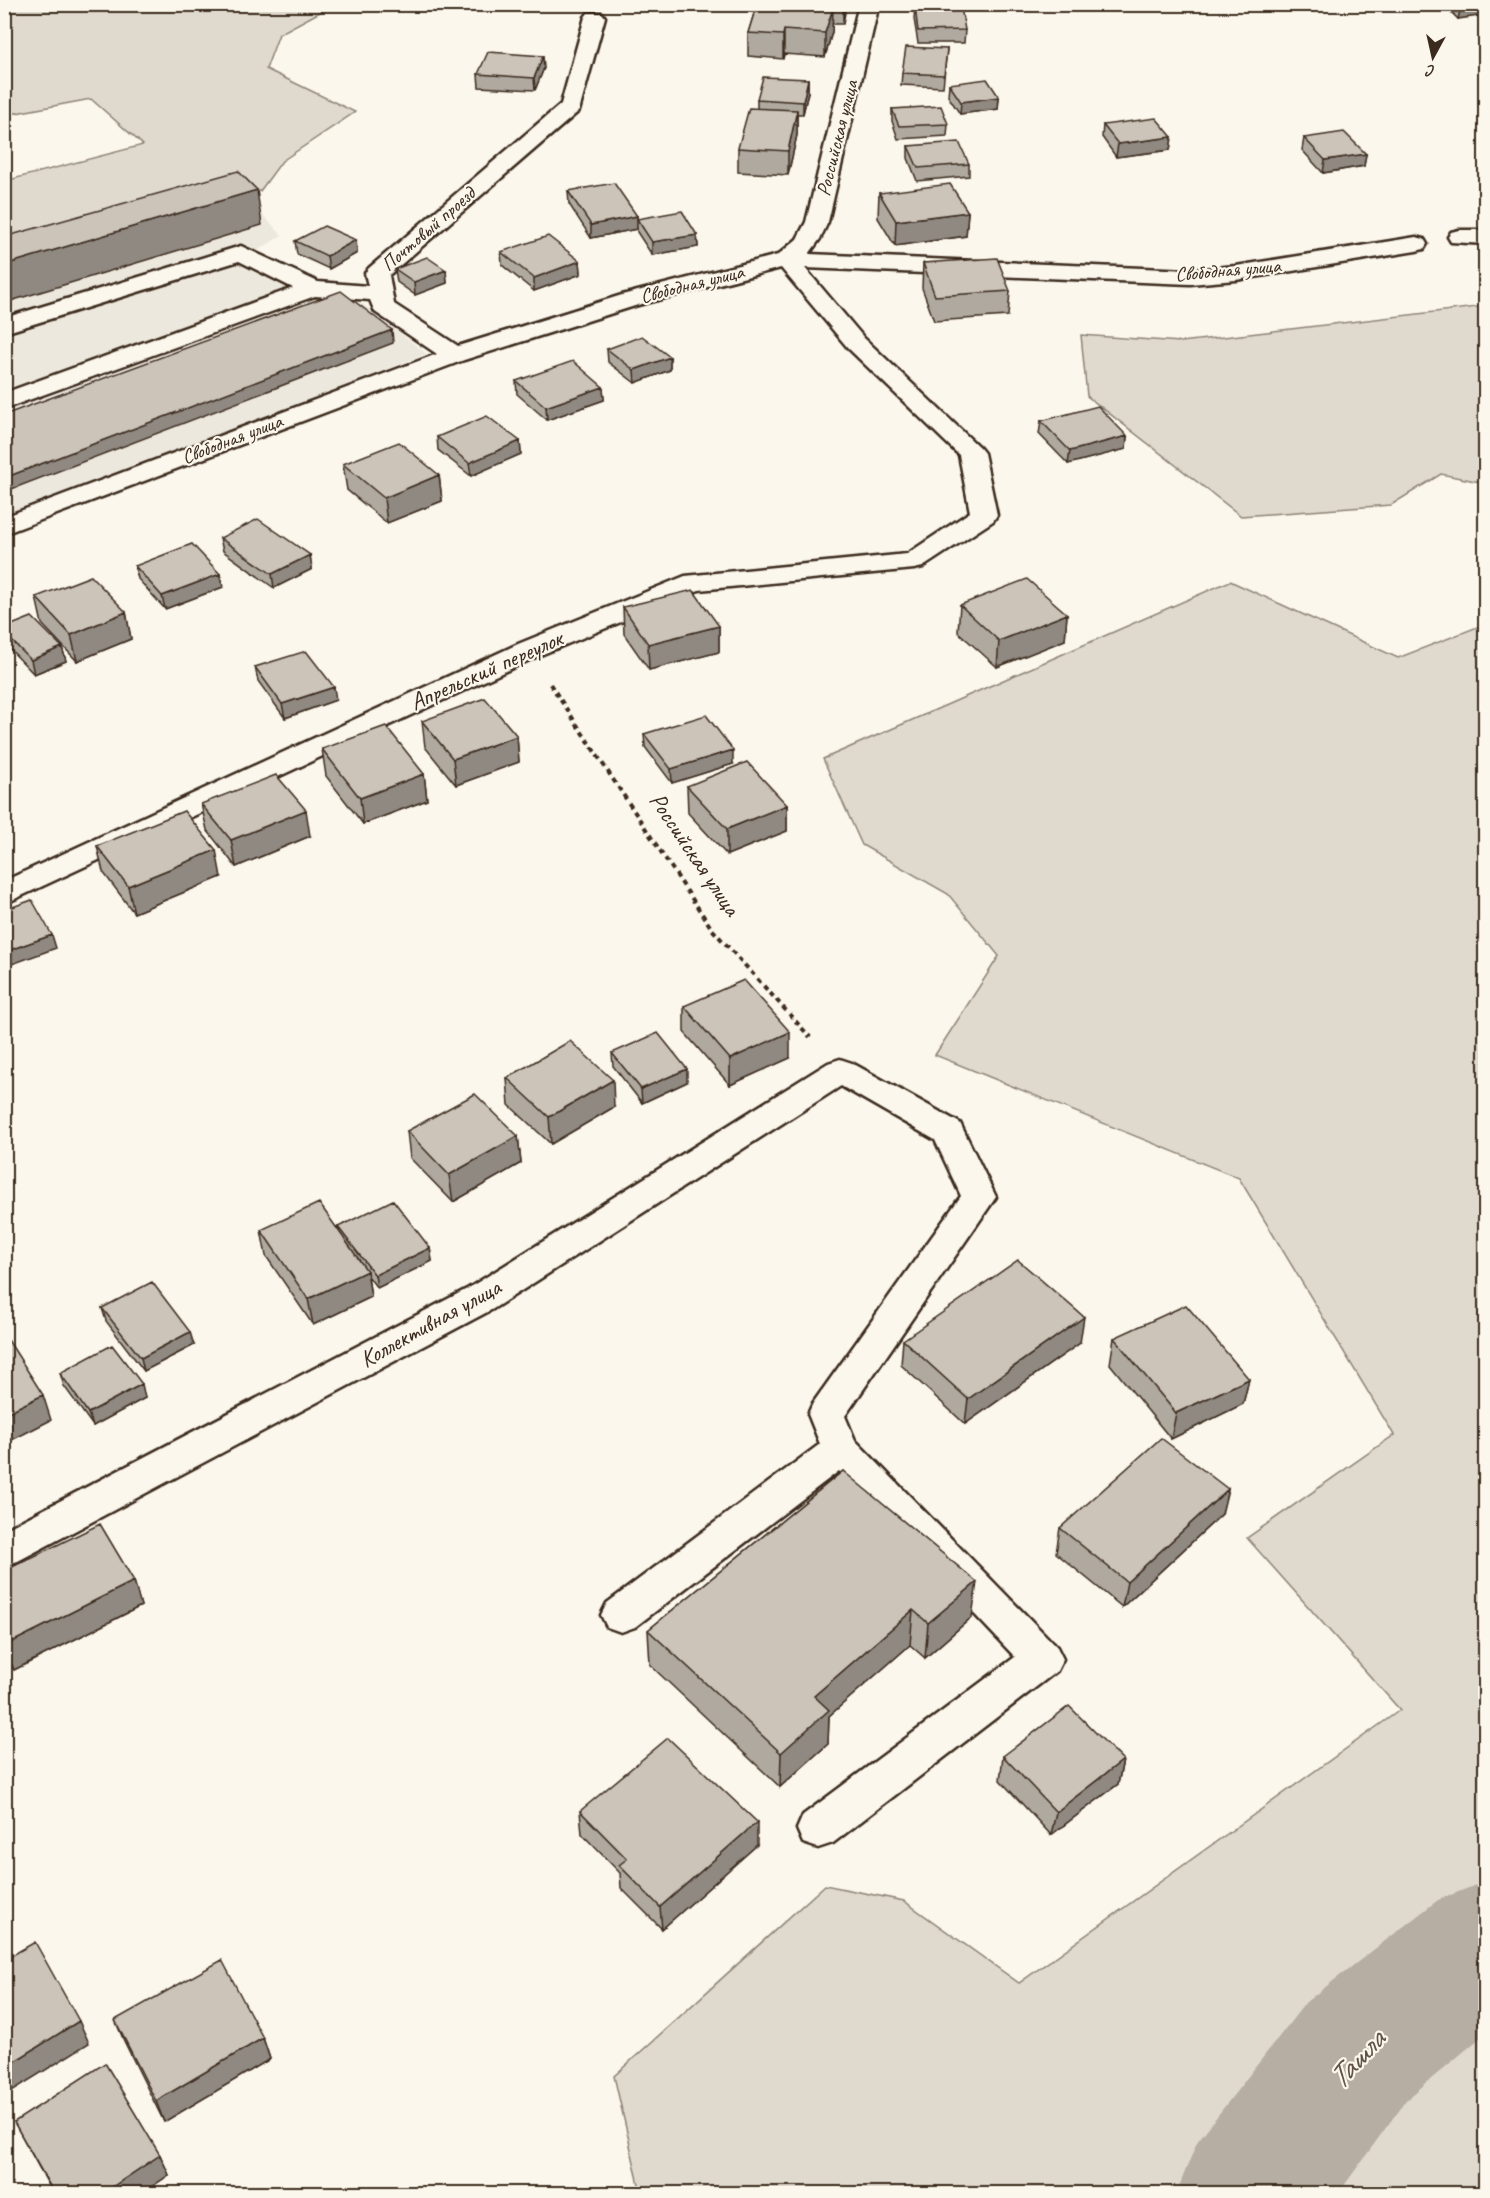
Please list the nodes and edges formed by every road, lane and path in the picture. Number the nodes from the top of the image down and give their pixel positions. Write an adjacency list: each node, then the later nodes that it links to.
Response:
1 (869, 4): 6 (street, Российская улица)
2 (595, 17): 8 (street, Почтовый проезд)
3 (1459, 237): 4 (street)
4 (1485, 237)
5 (1416, 244): 6 (street, Свободная улица)
6 (786, 260): 10 (street, Свободная улица); 13 (street, Апрельский переулок)
7 (313, 289): 8 (street); 9 (street); 11 (street)
8 (381, 294): 10 (street, Почтовый проезд)
9 (4, 326)
10 (455, 355): 12 (street, Свободная улица)
11 (4, 402)
12 (4, 526)
13 (528, 650): 14 (street, Апрельский переулок); 15 (path, Российская улица)
14 (4, 894)
15 (840, 1071): 16 (street); 17 (street, Коллективная улица)
16 (841, 1449): 18 (street); 19 (street)
17 (4, 1549)
18 (621, 1615)
19 (818, 1829)

